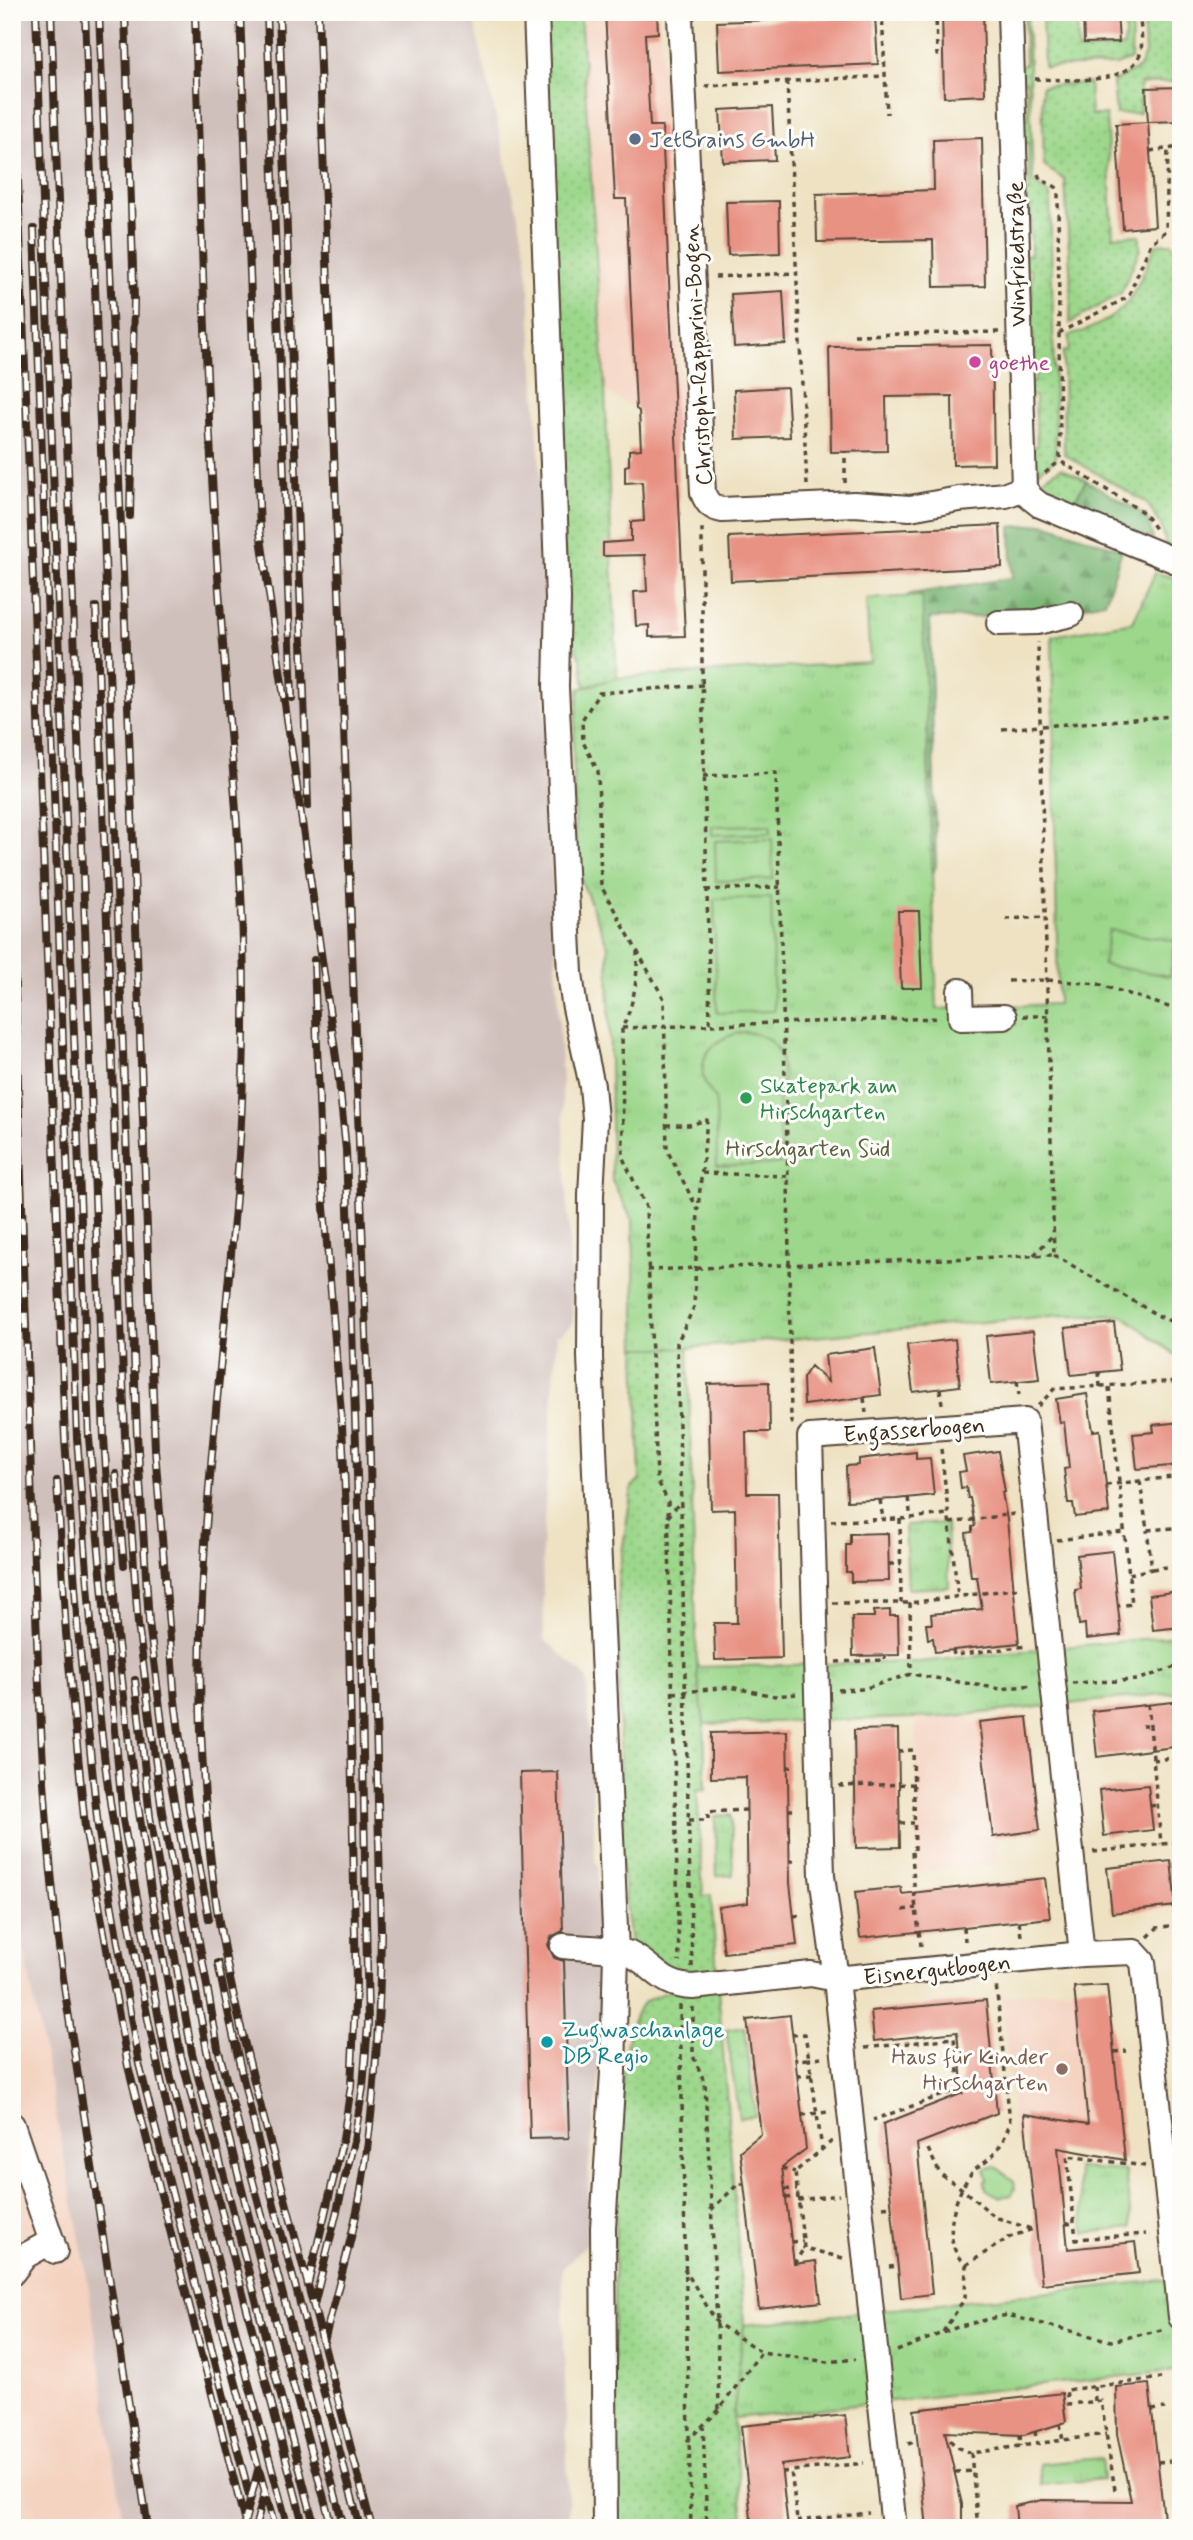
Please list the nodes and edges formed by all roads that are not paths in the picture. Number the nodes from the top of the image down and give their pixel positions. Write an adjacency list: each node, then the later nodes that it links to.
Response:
1 (536, 12): 11 (street)
2 (683, 12): 4 (street, Christoph-Rapparini-Bogen)
3 (1010, 12): 4 (street, Winfriedstraße)
4 (1024, 488): 5 (street)
5 (1172, 560)
6 (1071, 614): 7 (street)
7 (999, 623)
8 (960, 991): 9 (street)
9 (1004, 1017)
10 (563, 1946): 11 (street)
11 (616, 1951): 13 (street); 18 (street)
12 (1082, 1954): 13 (street, Eisnergutbogen); 13 (street, Engasserbogen); 14 (street, Eisnergutbogen)
13 (836, 1979): 19 (street, Eisnergutbogen)
14 (1170, 2118): 17 (street, Eisnergutbogen)
15 (12, 2125): 16 (street)
16 (12, 2273)
17 (1181, 2317)
18 (605, 2528)
19 (894, 2528)

